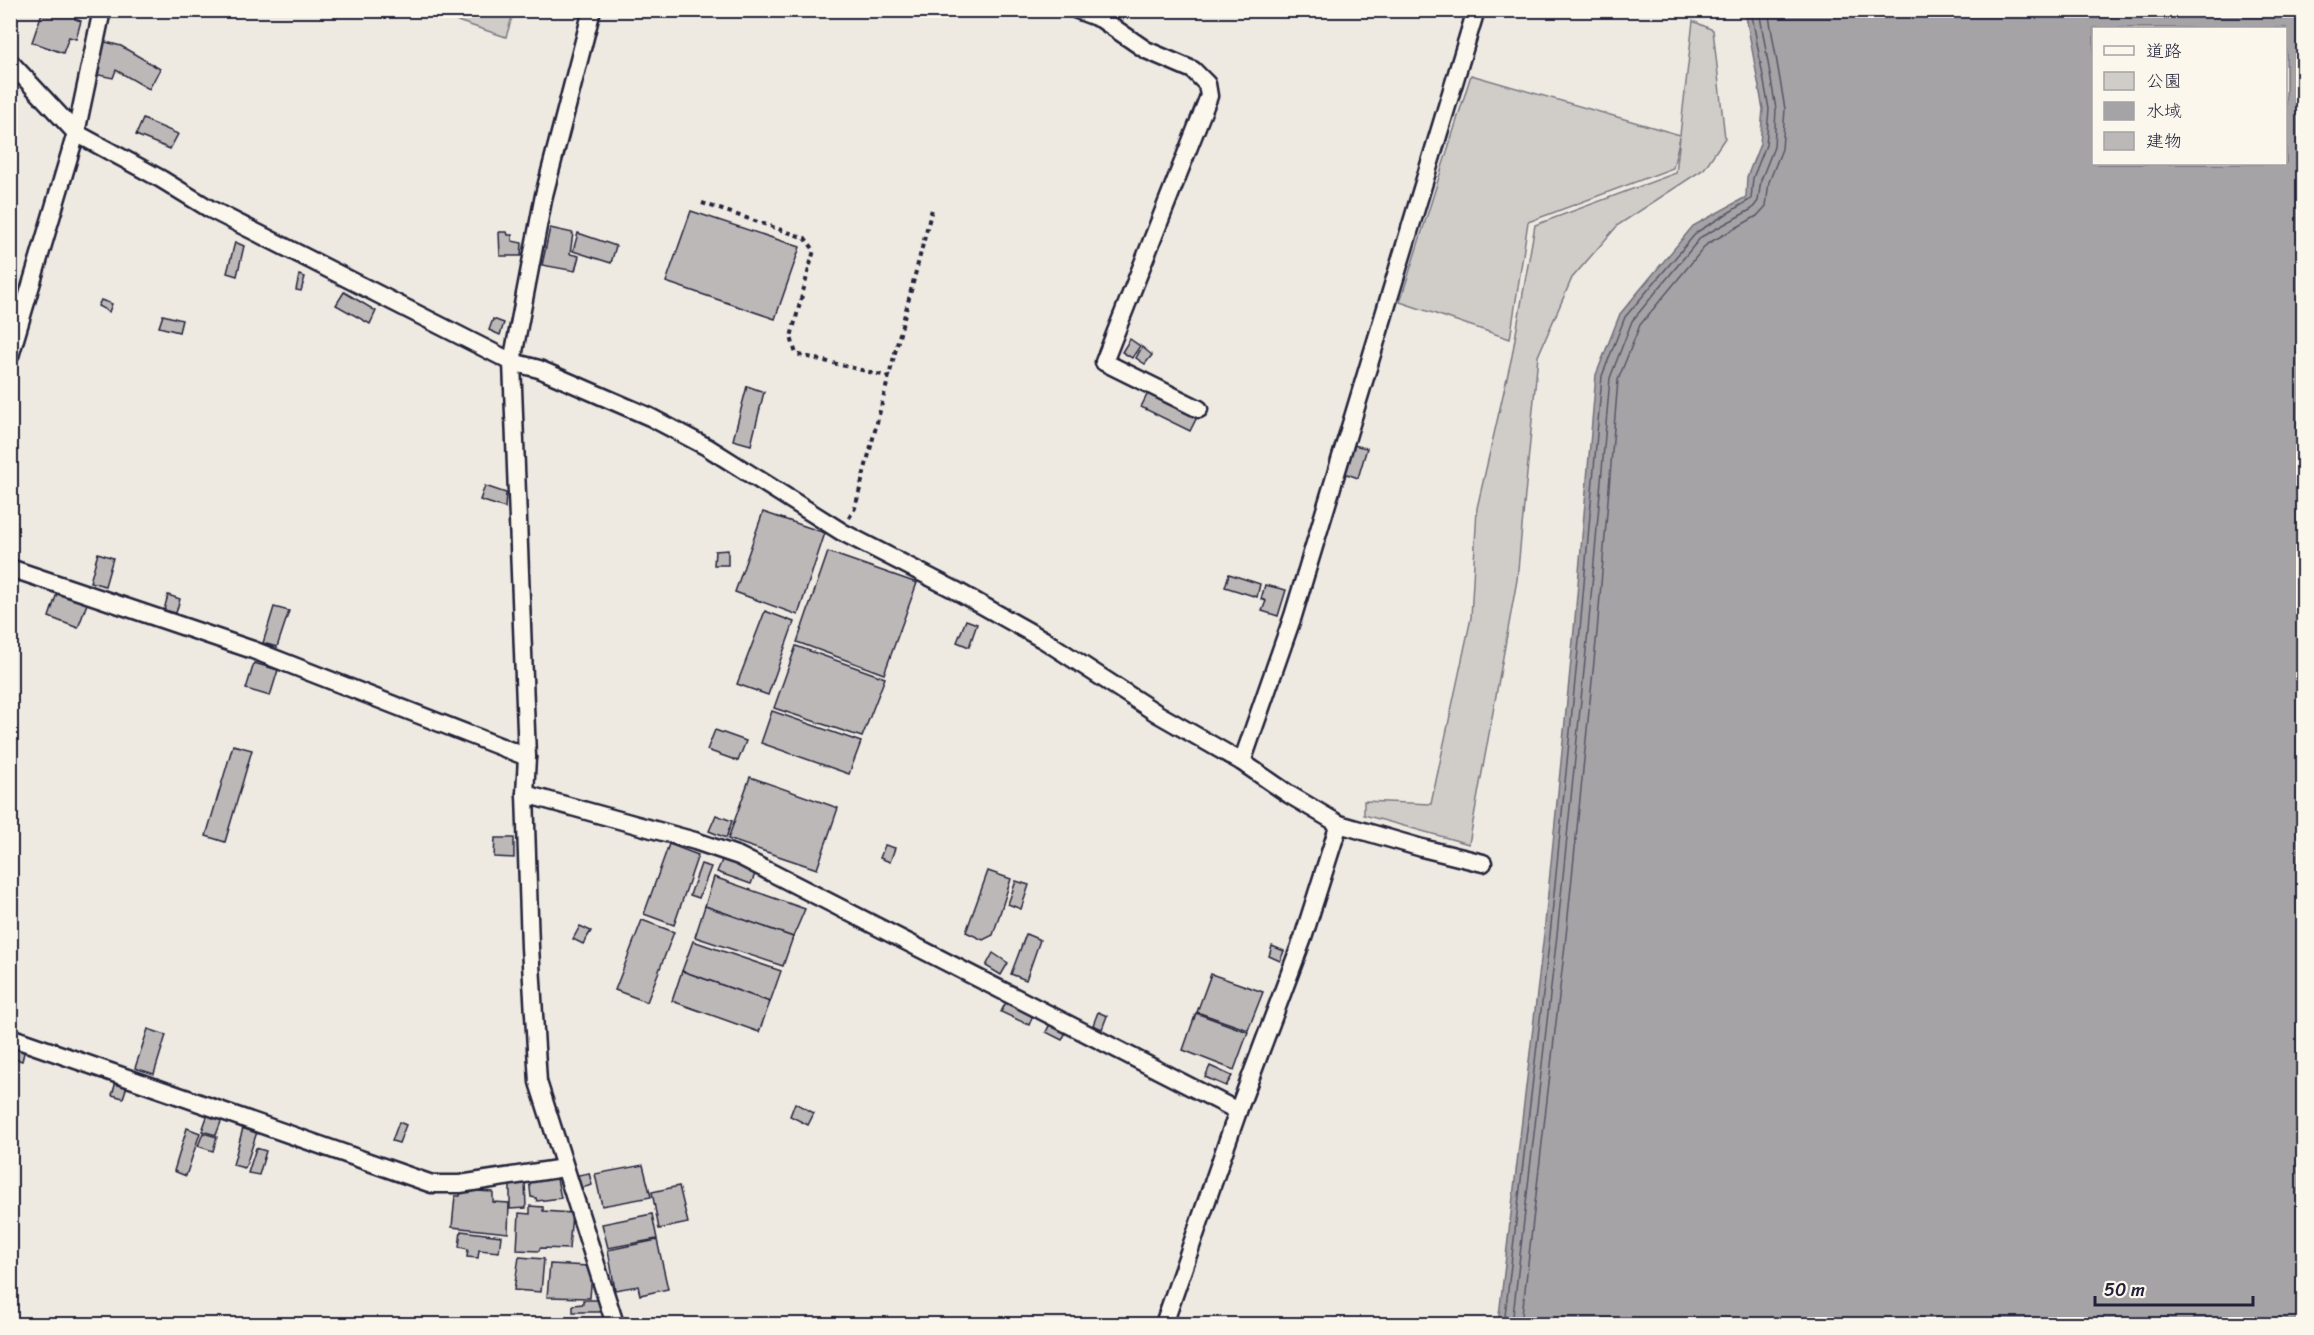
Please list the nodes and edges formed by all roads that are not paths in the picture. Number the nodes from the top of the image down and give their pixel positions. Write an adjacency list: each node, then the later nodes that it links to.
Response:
1 (102, 10): 6 (street)
2 (592, 10): 8 (street)
3 (1077, 10): 9 (street)
4 (1476, 10): 12 (street)
5 (10, 62): 6 (street)
6 (76, 133): 7 (street); 8 (street)
7 (10, 356)
8 (512, 362): 11 (street); 12 (street)
9 (1199, 409)
10 (10, 568): 11 (street)
11 (527, 757): 13 (street)
12 (1242, 762): 14 (street)
13 (525, 794): 17 (street); 18 (street)
14 (1338, 824): 15 (street); 17 (street)
15 (1483, 863)
16 (10, 1037): 18 (street)
17 (1238, 1111): 20 (street)
18 (564, 1168): 19 (street)
19 (615, 1324)
20 (1164, 1324)

